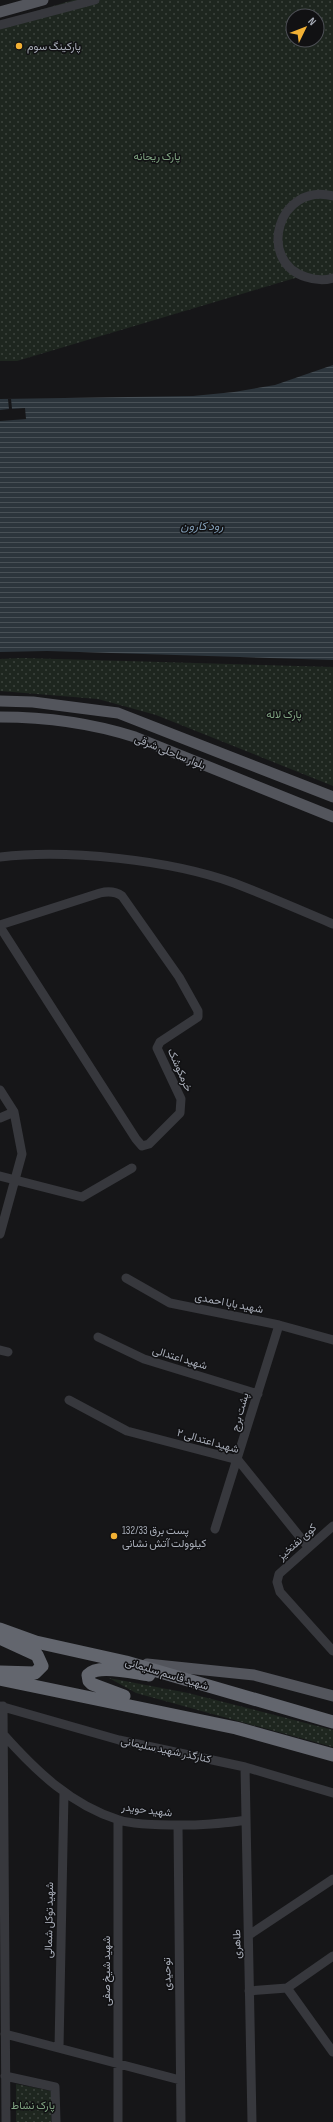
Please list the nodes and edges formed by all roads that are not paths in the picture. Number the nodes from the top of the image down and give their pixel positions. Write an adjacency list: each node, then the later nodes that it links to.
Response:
1 (43, 0): 3 (main road)
2 (95, 0): 4 (street)
3 (0, 12)
4 (0, 25)
5 (333, 196): 6 (street)
6 (333, 278)
7 (0, 701): 9 (main road, بلوار ساحلی شرقی)
8 (0, 717): 10 (main road, بلوار ساحلی شرقی)
9 (333, 796)
10 (333, 817)
11 (0, 857): 12 (street)
12 (333, 924)
13 (0, 926): 13 (street, خرمکوشک)
14 (0, 1090): 15 (street)
15 (14, 1112): 16 (street); 19 (street)
16 (0, 1118)
17 (132, 1168): 19 (street)
18 (0, 1176): 19 (street)
19 (15, 1180): 20 (street)
20 (0, 1234)
21 (126, 1278): 22 (street, شهید بابا احمدی)
22 (279, 1325): 24 (street, شهید بابا احمدی); 25 (street, پشت برج)
23 (98, 1337): 25 (street, شهید اعتدالی)
24 (333, 1340)
25 (258, 1394): 27 (street, پشت برج)
26 (69, 1400): 27 (street, شهید اعتدالی ۲)
27 (238, 1460): 29 (street, پشت برج); 30 (street, شهید اعتدالی ۲)
28 (333, 1526): 30 (street, کوی نفتخیز)
29 (216, 1529)
30 (308, 1547): 33 (street, کوی نفتخیز)
31 (0, 1629): 34 (highway, شهید قاسم سلیمانی)
32 (0, 1638): 35 (highway)
33 (333, 1651)
34 (126, 1662): 37 (highway, شهید قاسم سلیمانی); 38 (main road)
35 (0, 1672)
36 (0, 1679): 40 (highway)
37 (191, 1681): 40 (highway); 41 (highway, شهید قاسم سلیمانی)
38 (333, 1696)
39 (2, 1706): 42 (street); 44 (street, کنارگذر شهید سلیمانی)
40 (168, 1713): 43 (highway)
41 (333, 1722)
42 (4, 1734): 45 (street); 46 (street, شهید حویدر)
43 (332, 1755)
44 (245, 1767): 47 (street, کنارگذر شهید سلیمانی); 49 (street, طاهری)
45 (2, 1771): 51 (street)
46 (64, 1793): 48 (street, شهید حویدر); 60 (street, شهید توکل شمالی)
47 (333, 1794)
48 (118, 1820): 50 (street, شهید حویدر); 62 (street, شهید شیخ صفی)
49 (246, 1820): 50 (street, شهید حویدر); 54 (street, طاهری)
50 (178, 1826): 64 (street, توحیدی)
51 (2, 1838): 53 (street)
52 (333, 1879): 54 (street)
53 (2, 1905): 56 (street)
54 (249, 1935): 58 (street, طاهری)
55 (333, 1956): 57 (street)
56 (2, 1971): 59 (street)
57 (287, 1988): 58 (street); 61 (street)
58 (249, 1991): 70 (street, طاهری)
59 (5, 2034): 60 (street); 63 (street)
60 (59, 2048): 62 (street)
61 (333, 2052)
62 (118, 2064): 64 (street); 68 (street, شهید شیخ صفی)
63 (5, 2076): 66 (street); 67 (street)
64 (180, 2080): 69 (street, توحیدی)
65 (0, 2114): 66 (street)
66 (5, 2122)
67 (56, 2122)
68 (118, 2122)
69 (181, 2122)
70 (252, 2122)

